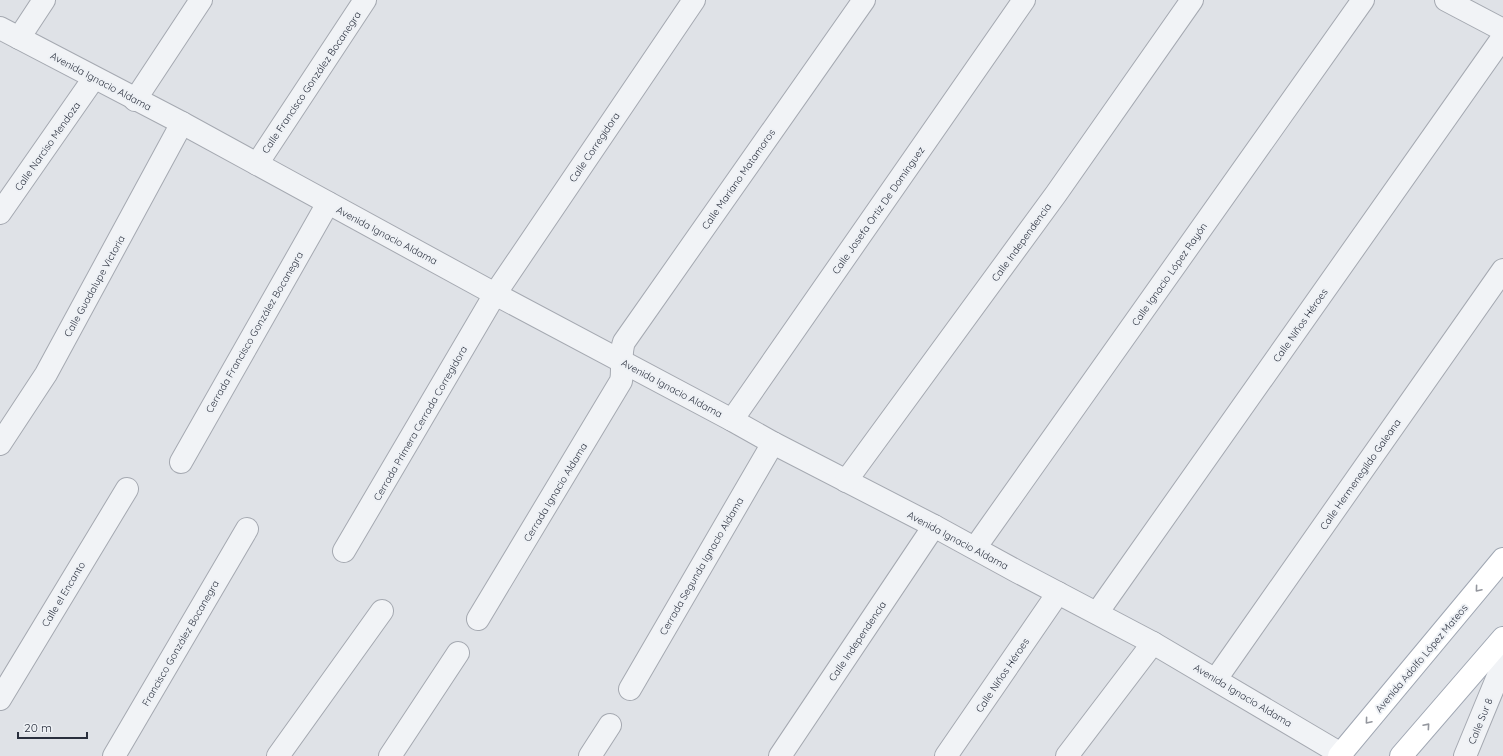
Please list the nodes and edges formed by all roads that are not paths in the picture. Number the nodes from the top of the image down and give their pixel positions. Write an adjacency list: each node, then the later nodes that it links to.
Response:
1 (44, 0): 13 (street)
2 (202, 0): 15 (street)
3 (365, 0): 17 (street, Calle Francisco González Bocanegra)
4 (694, 0): 21 (street, Calle Corregidora)
5 (864, 0): 22 (street, Calle Mariano Matamoros)
6 (1024, 0): 23 (street, Calle Josefa Ortiz De Domínguez)
7 (1192, 0): 27 (street, Calle Independencia)
8 (1363, 0): 31 (street, Calle Ignacio López Rayón)
9 (1446, 0): 11 (street)
10 (0, 28): 13 (street, Avenida Ignacio Aldama)
11 (1503, 30)
12 (1503, 37): 36 (street, Calle Niños Héroes)
13 (20, 38): 14 (street, Avenida Ignacio Aldama)
14 (94, 78): 15 (street, Avenida Ignacio Aldama); 19 (street, Calle Narciso Mendoza)
15 (136, 100): 16 (street, Avenida Ignacio Aldama)
16 (182, 123): 17 (street, Avenida Ignacio Aldama); 25 (street, Calle Guadalupe Victoria)
17 (257, 164): 18 (street, Avenida Ignacio Aldama)
18 (328, 203): 21 (street, Avenida Ignacio Aldama); 26 (street, Cerrada Francisco González Bocanegra)
19 (0, 213)
20 (1503, 270): 42 (street, Calle Hermenegildo Galeana)
21 (495, 294): 22 (street, Avenida Ignacio Aldama); 32 (street, Cerrada Primera Cerrada Corregidora)
22 (622, 361): 23 (street, Avenida Ignacio Aldama); 37 (street, Cerrada Ignacio Aldama)
23 (732, 420): 24 (street, Avenida Ignacio Aldama)
24 (773, 443): 27 (street, Avenida Ignacio Aldama); 43 (street, Cerrada Segunda Ignacio Aldama)
25 (0, 444)
26 (181, 462)
27 (846, 482): 29 (street, Avenida Ignacio Aldama)
28 (127, 490): 44 (street, Calle el Encanto)
29 (934, 526): 31 (street, Avenida Ignacio Aldama); 51 (street, Calle Independencia)
30 (247, 529): 47 (street, Francisco González Bocanegra)
31 (975, 548): 34 (street, Avenida Ignacio Aldama)
32 (344, 551)
33 (1503, 559): 46 (main road, Avenida Adolfo López Mateos, one-way to 46)
34 (1058, 593): 36 (street, Avenida Ignacio Aldama); 52 (street, Calle Niños Héroes)
35 (382, 611): 48 (street)
36 (1096, 613): 39 (street, Avenida Ignacio Aldama)
37 (478, 620)
38 (1503, 638): 54 (main road, one-way to 38)
39 (1153, 643): 42 (street, Avenida Ignacio Aldama); 53 (street)
40 (458, 653): 49 (street)
41 (1503, 664): 55 (street, Calle Sur 8)
42 (1216, 679): 46 (street, Avenida Ignacio Aldama)
43 (630, 689)
44 (0, 698)
45 (610, 725): 50 (street)
46 (1340, 755)
47 (114, 756)
48 (278, 756)
49 (390, 756)
50 (590, 756)
51 (780, 756)
52 (946, 756)
53 (1067, 756)
54 (1401, 756)
55 (1465, 756)

